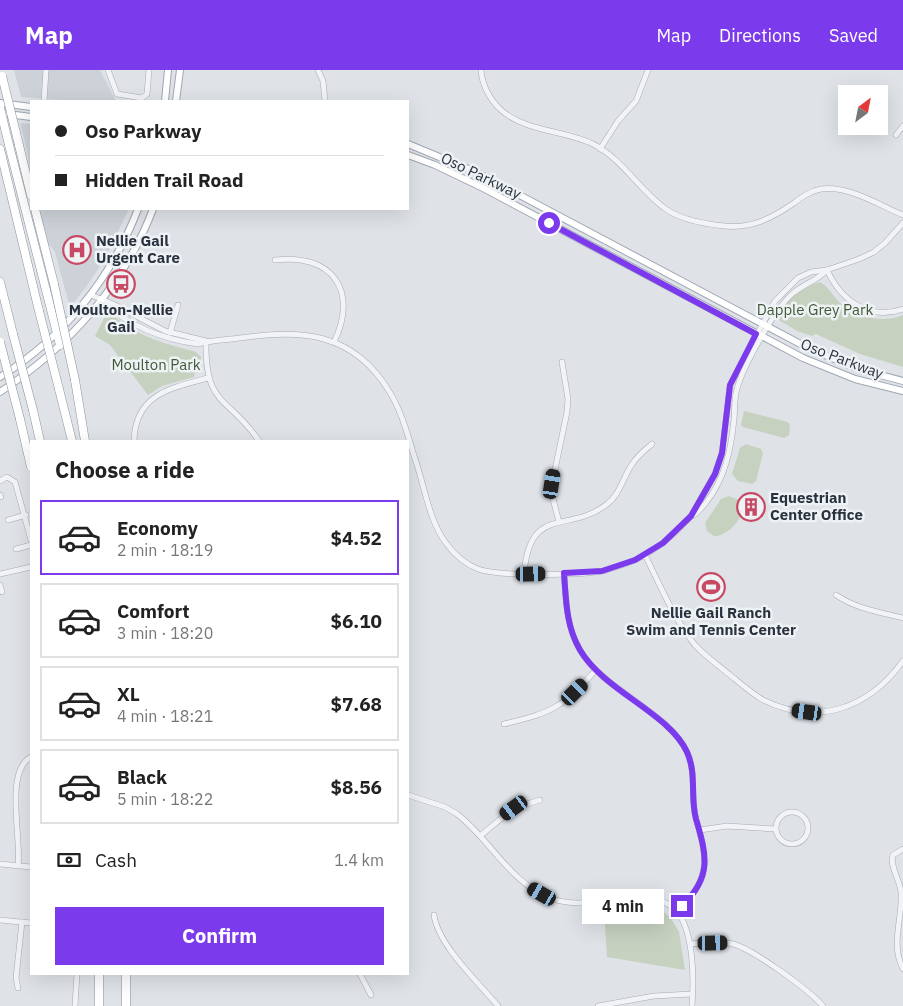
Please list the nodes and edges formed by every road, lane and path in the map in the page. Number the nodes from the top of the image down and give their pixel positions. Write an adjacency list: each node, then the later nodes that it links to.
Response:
1 (46, 70): 10 (street)
2 (108, 70): 3 (street)
3 (149, 70)
4 (168, 70): 11 (main road)
5 (180, 70): 12 (main road)
6 (318, 70): 13 (street)
7 (481, 70): 23 (street)
8 (648, 70): 23 (street)
9 (1, 73): 25 (highway, bridge)
10 (44, 100)
11 (165, 100)
12 (176, 100)
13 (325, 100)
14 (0, 103): 15 (main road)
15 (30, 107)
16 (0, 108): 39 (highway, bridge)
17 (0, 113): 18 (main road)
18 (30, 117)
19 (903, 126): 20 (street)
20 (896, 135)
21 (409, 144): 38 (main road, Oso Parkway)
22 (0, 149): 53 (highway, bridge)
23 (600, 149): 29 (street)
24 (409, 155): 41 (main road, Oso Parkway)
25 (30, 190)
26 (35, 210): 54 (highway, bridge)
27 (138, 210): 34 (main road)
28 (153, 210): 35 (main road)
29 (903, 215)
30 (903, 223): 32 (street)
31 (275, 260): 44 (street)
32 (827, 270): 37 (street); 38 (street); 38 (street)
33 (0, 282): 52 (highway, bridge)
34 (91, 295): 35 (street); 39 (main road)
35 (101, 300): 40 (street); 45 (main road)
36 (178, 305): 40 (street)
37 (903, 309)
38 (765, 326): 41 (street); 49 (main road, Oso Parkway)
39 (57, 334): 45 (highway); 47 (main road)
40 (169, 335): 43 (street)
41 (759, 336): 50 (main road, Oso Parkway); 68 (street)
42 (0, 342): 60 (highway, bridge)
43 (206, 342): 44 (street); 48 (street)
44 (334, 342): 57 (street)
45 (60, 346): 51 (main road)
46 (562, 362): 64 (street)
47 (0, 377)
48 (208, 378): 55 (street); 56 (street)
49 (903, 381)
50 (903, 391)
51 (0, 392)
52 (40, 440)
53 (72, 440)
54 (85, 440)
55 (134, 440)
56 (258, 440)
57 (409, 440)
58 (409, 441): 72 (street)
59 (652, 444): 64 (street)
60 (30, 463)
61 (0, 480): 62 (street)
62 (26, 515): 63 (street); 65 (street)
63 (8, 520)
64 (559, 522): 72 (street)
65 (30, 535)
66 (30, 545): 67 (street)
67 (16, 549)
68 (644, 556): 70 (street); 77 (street)
69 (30, 568): 71 (street)
70 (564, 573): 72 (street); 78 (street)
71 (0, 574)
72 (524, 574)
73 (0, 585): 74 (street)
74 (2, 592)
75 (836, 595): 76 (street)
76 (903, 618)
77 (903, 661)
78 (596, 670): 79 (street); 84 (street)
79 (504, 724)
80 (30, 758): 88 (street)
81 (409, 795): 85 (street)
82 (540, 800): 85 (street)
83 (775, 829): 83 (street); 84 (street)
84 (700, 830): 90 (street)
85 (480, 836): 90 (street)
86 (903, 849): 96 (street)
87 (0, 864): 88 (street)
88 (18, 866): 89 (street)
89 (30, 867)
90 (677, 911): 95 (street)
91 (434, 915): 107 (street)
92 (0, 920): 93 (street)
93 (22, 922): 94 (street); 101 (street)
94 (30, 923)
95 (690, 944): 102 (street); 110 (street)
96 (903, 969)
97 (77, 975): 104 (street)
98 (100, 975): 105 (highway)
99 (126, 975): 106 (highway)
100 (361, 975): 103 (street)
101 (18, 988)
102 (692, 994): 108 (street); 109 (street)
103 (371, 995)
104 (75, 1006)
105 (99, 1006)
106 (126, 1006)
107 (498, 1006)
108 (598, 1006)
109 (692, 1006)
110 (823, 1006)

